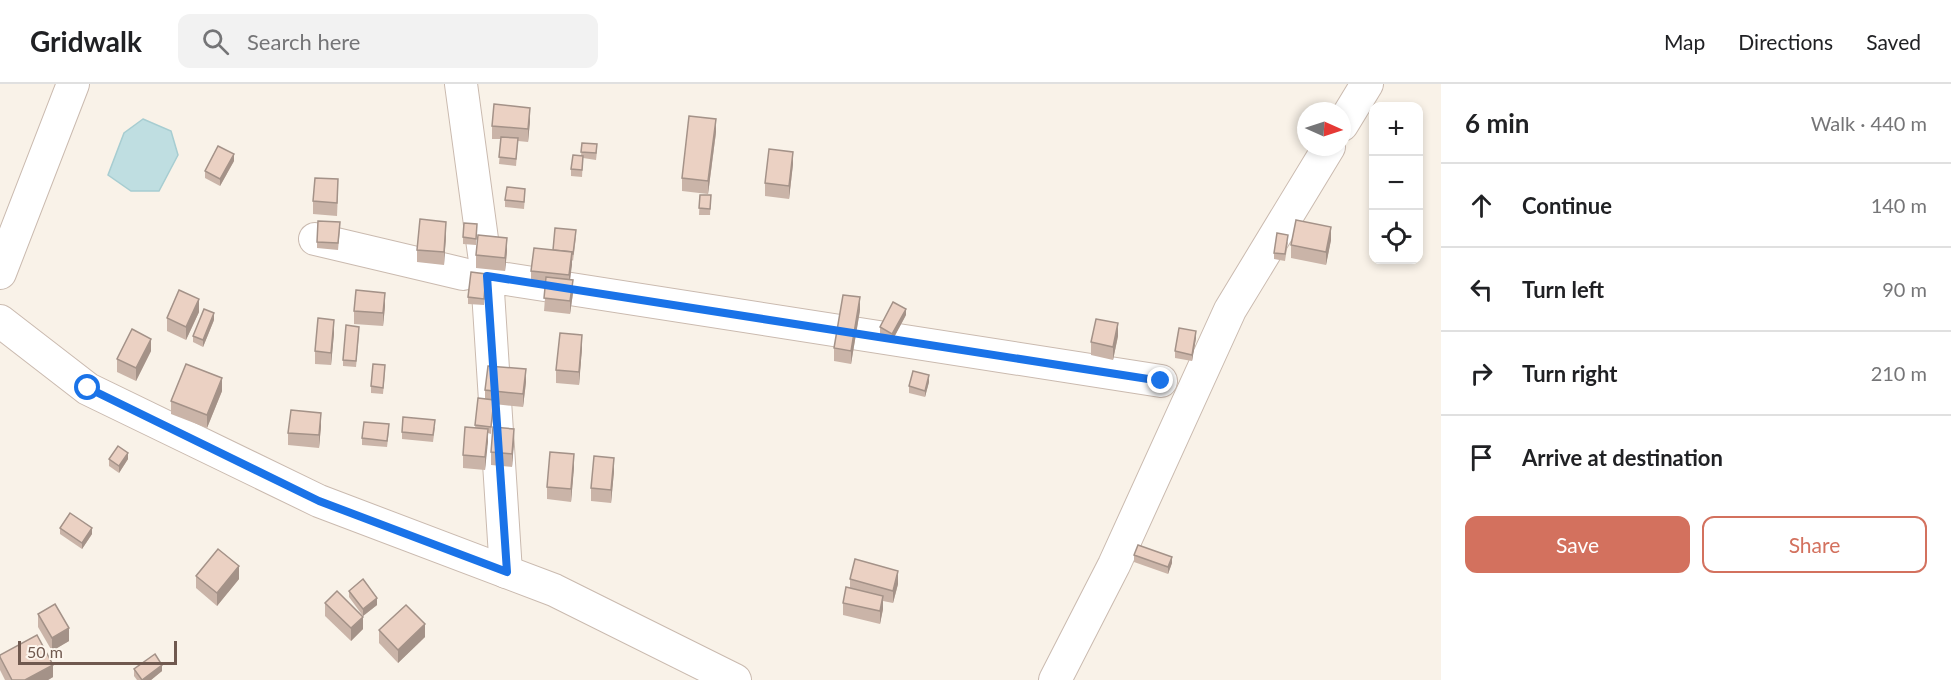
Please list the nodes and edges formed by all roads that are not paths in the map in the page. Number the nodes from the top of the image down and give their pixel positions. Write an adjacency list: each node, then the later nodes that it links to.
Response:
1 (74, 84): 7 (street)
2 (461, 84): 8 (street)
3 (1367, 84): 4 (street)
4 (1351, 110)
5 (1324, 156): 13 (street)
6 (315, 239): 8 (street)
7 (0, 273)
8 (475, 275): 10 (street); 11 (street)
9 (0, 321): 11 (street)
10 (1161, 381)
11 (507, 572): 12 (street)
12 (735, 680)
13 (1054, 680)

